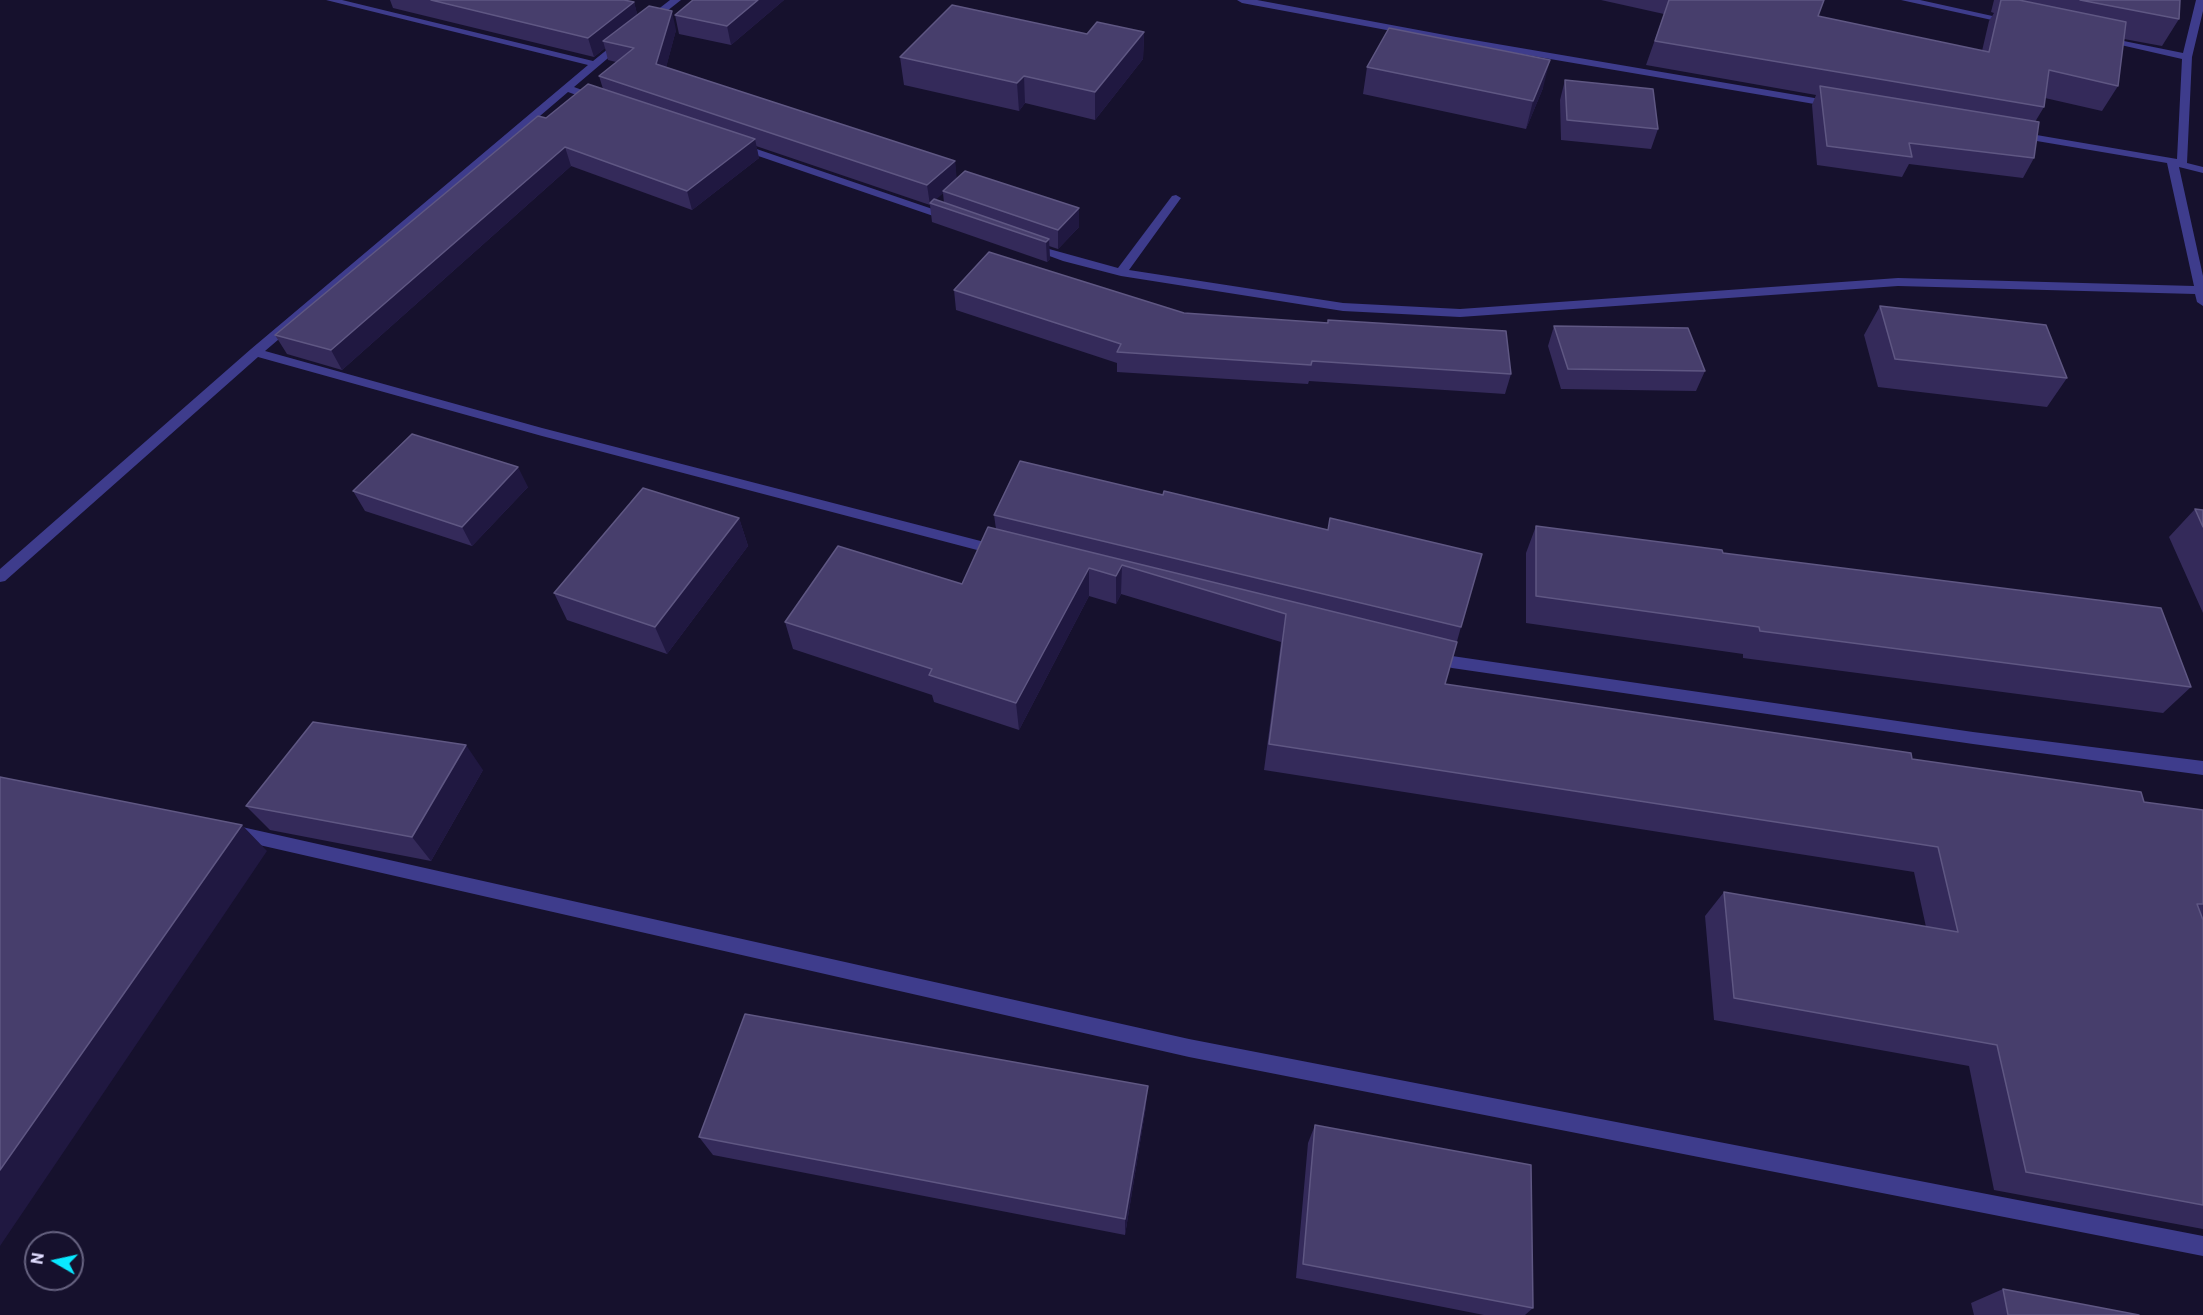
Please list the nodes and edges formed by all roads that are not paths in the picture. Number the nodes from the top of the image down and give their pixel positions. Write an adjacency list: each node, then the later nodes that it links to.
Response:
1 (331, 0): 11 (street)
2 (676, 0): 7 (street)
3 (1242, 0): 14 (street)
4 (1906, 0): 6 (street)
5 (2201, 0): 10 (street)
6 (2023, 24)
7 (639, 29)
8 (630, 36): 11 (street)
9 (2093, 38): 10 (street)
10 (2187, 57): 17 (street)
11 (594, 64): 12 (street)
12 (568, 89): 13 (street); 24 (street)
13 (612, 104)
14 (1844, 105)
15 (2008, 133): 17 (street)
16 (733, 144): 20 (street)
17 (2177, 163): 18 (street); 23 (street)
18 (2203, 170)
19 (1176, 198): 22 (street)
20 (955, 220)
21 (1022, 244): 22 (street)
22 (1121, 272): 23 (street)
23 (2201, 296)
24 (255, 352): 25 (street); 26 (street)
25 (1015, 555)
26 (0, 577)
27 (1418, 653): 28 (street)
28 (2203, 768)
29 (221, 829): 30 (street)
30 (2203, 1246)

